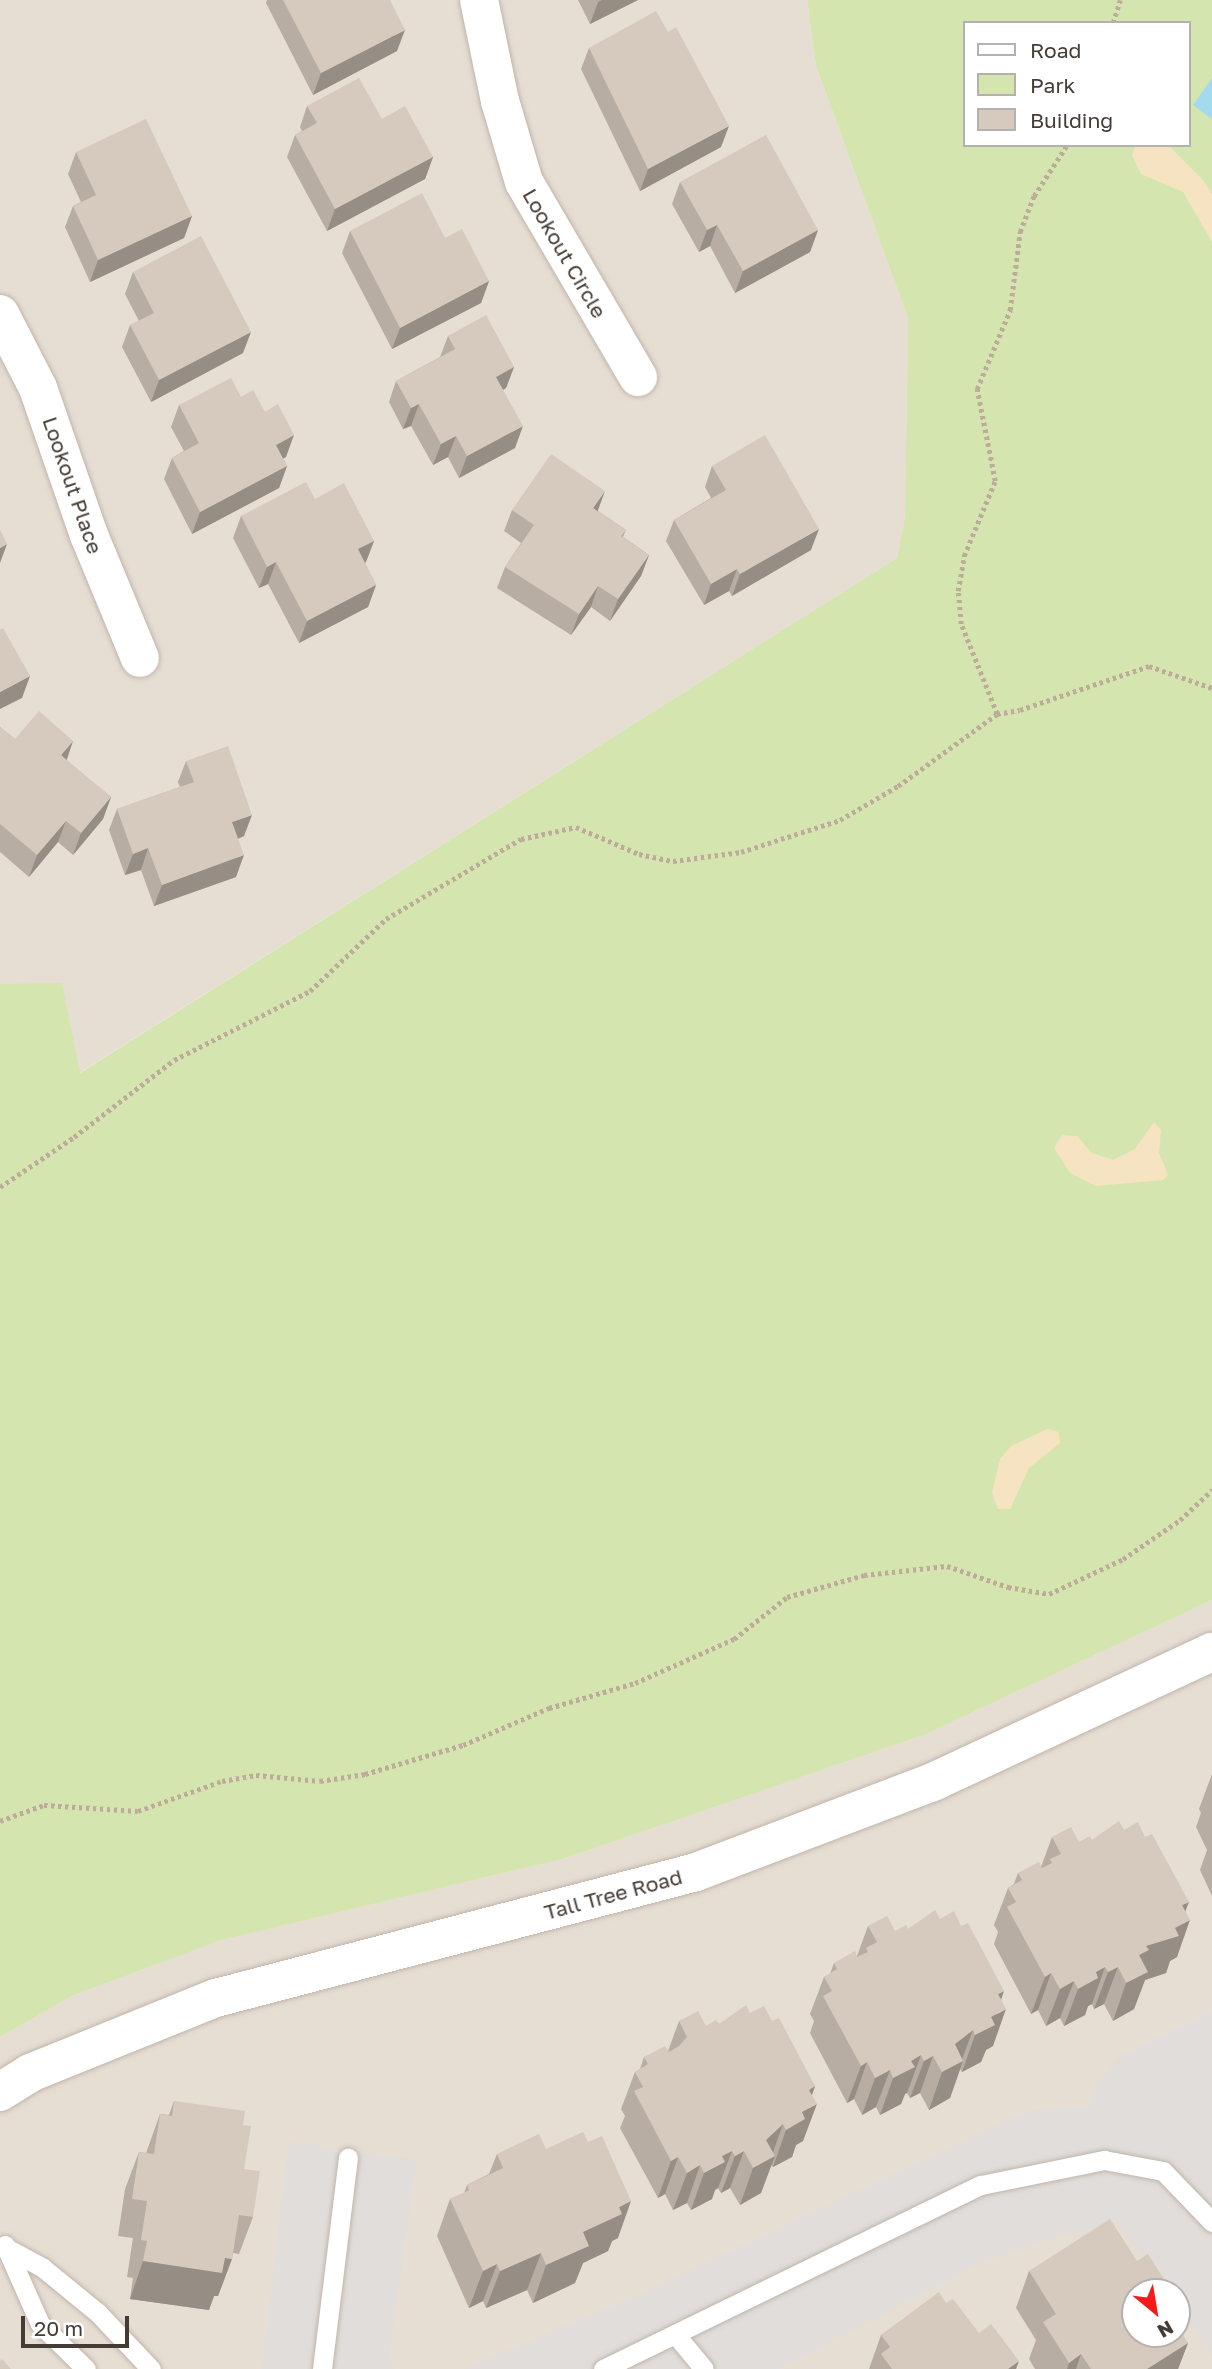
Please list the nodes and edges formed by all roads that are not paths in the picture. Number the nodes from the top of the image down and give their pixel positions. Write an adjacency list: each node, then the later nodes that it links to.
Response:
1 (479, 0): 3 (street, Lookout Circle)
2 (0, 314): 4 (street, Lookout Place)
3 (638, 377)
4 (140, 658)
5 (1212, 1652): 6 (street, Tall Tree Road)
6 (0, 2092)
7 (348, 2158): 13 (lane)
8 (1212, 2222): 10 (lane)
9 (3, 2247): 11 (lane); 12 (lane)
10 (676, 2334): 14 (lane); 15 (lane)
11 (86, 2369)
12 (151, 2369)
13 (322, 2369)
14 (603, 2369)
15 (704, 2369)

